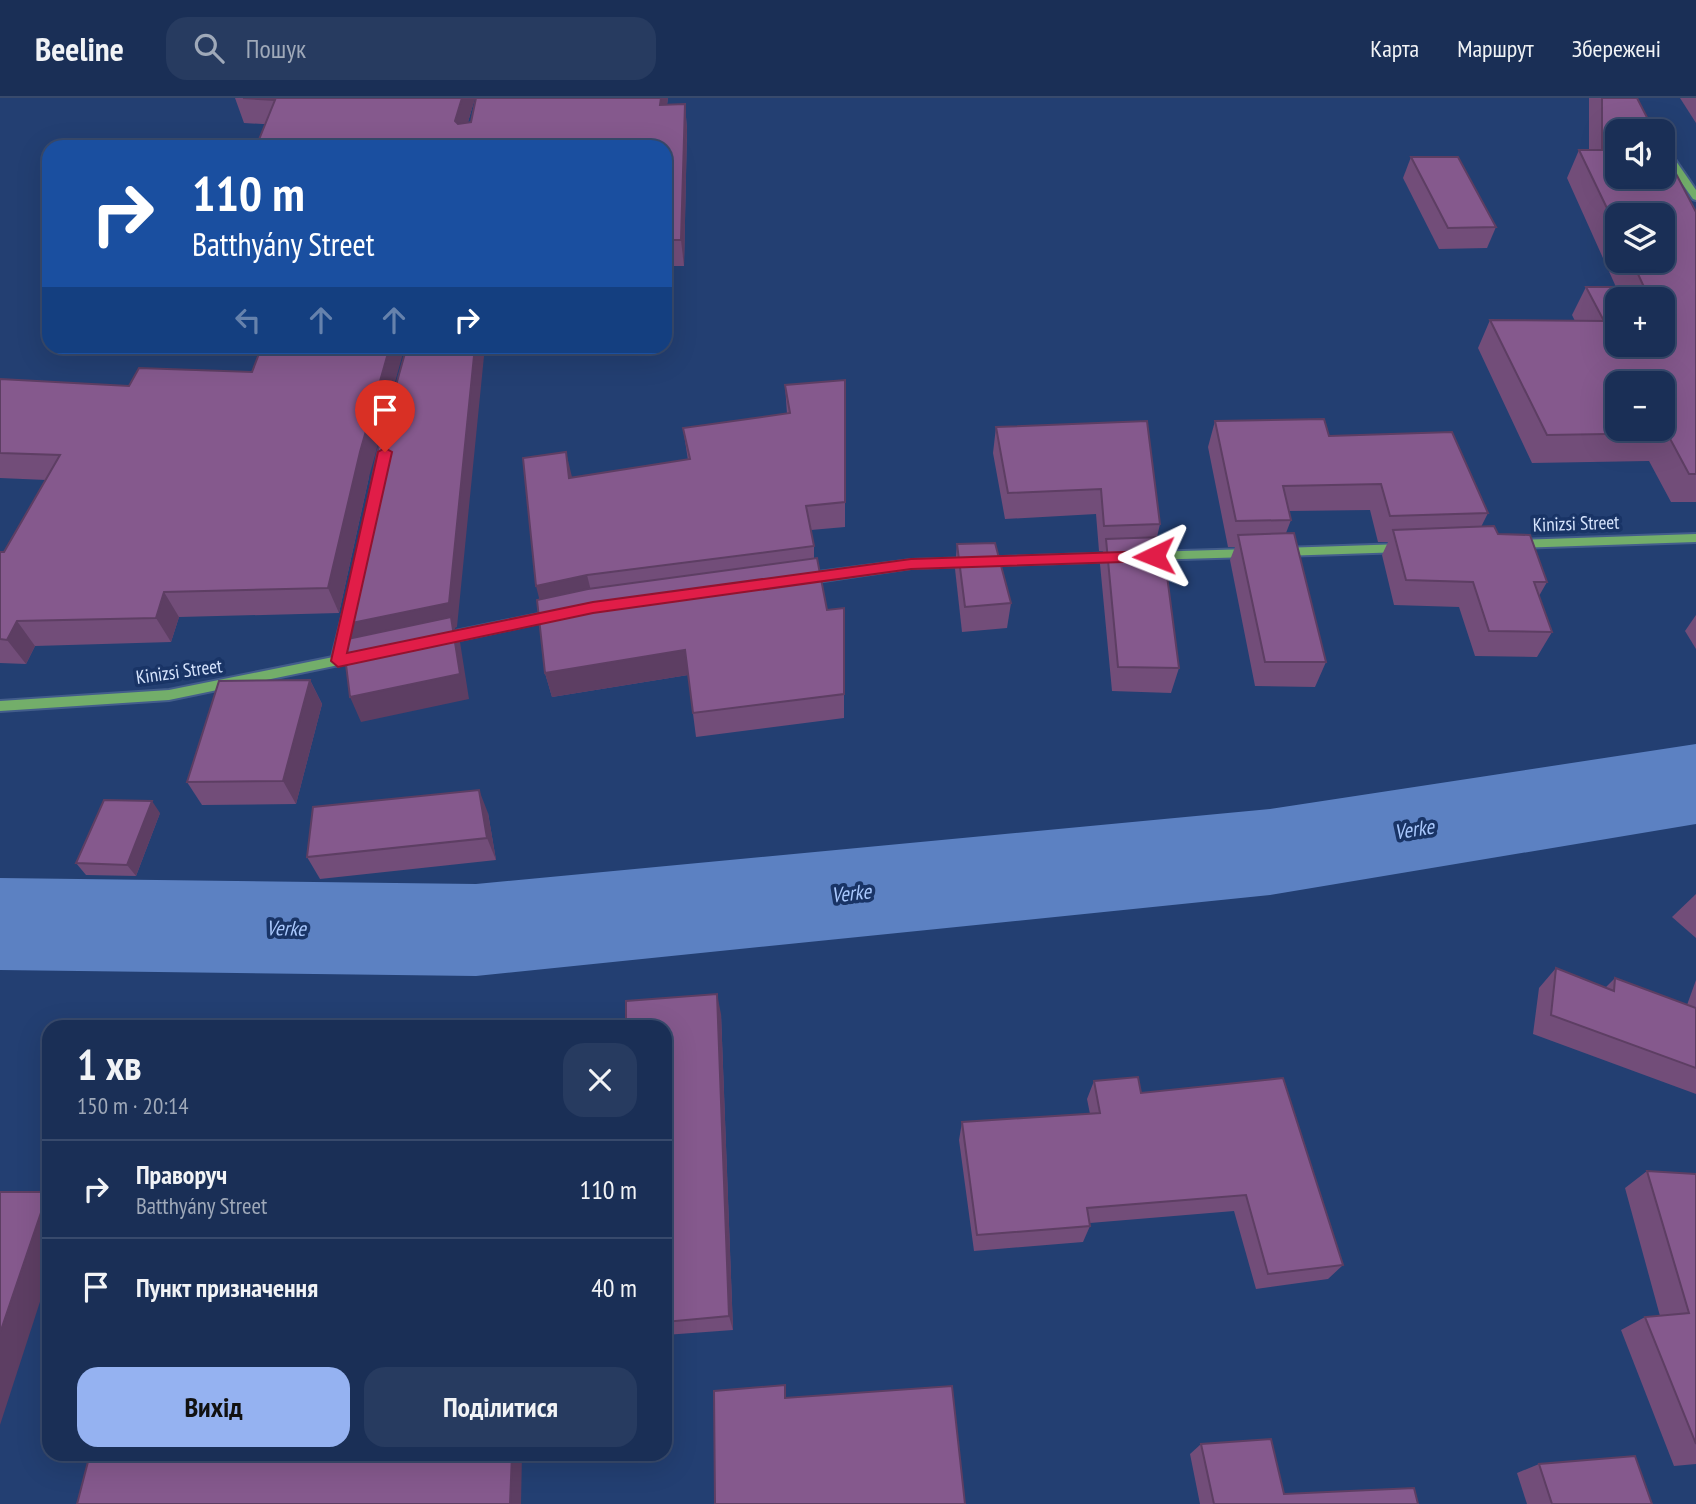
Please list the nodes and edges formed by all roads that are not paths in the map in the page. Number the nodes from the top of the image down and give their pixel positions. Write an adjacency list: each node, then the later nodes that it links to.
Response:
1 (1675, 166): 2 (street)
2 (1696, 197)
3 (1696, 538): 4 (street, Kinizsi Street)
4 (1503, 545)
5 (1420, 547): 6 (street)
6 (786, 581)
7 (352, 596): 11 (street)
8 (566, 613): 9 (street)
9 (432, 641)
10 (378, 653): 11 (street, Kinizsi Street)
11 (338, 661): 12 (street, Kinizsi Street)
12 (0, 706)

